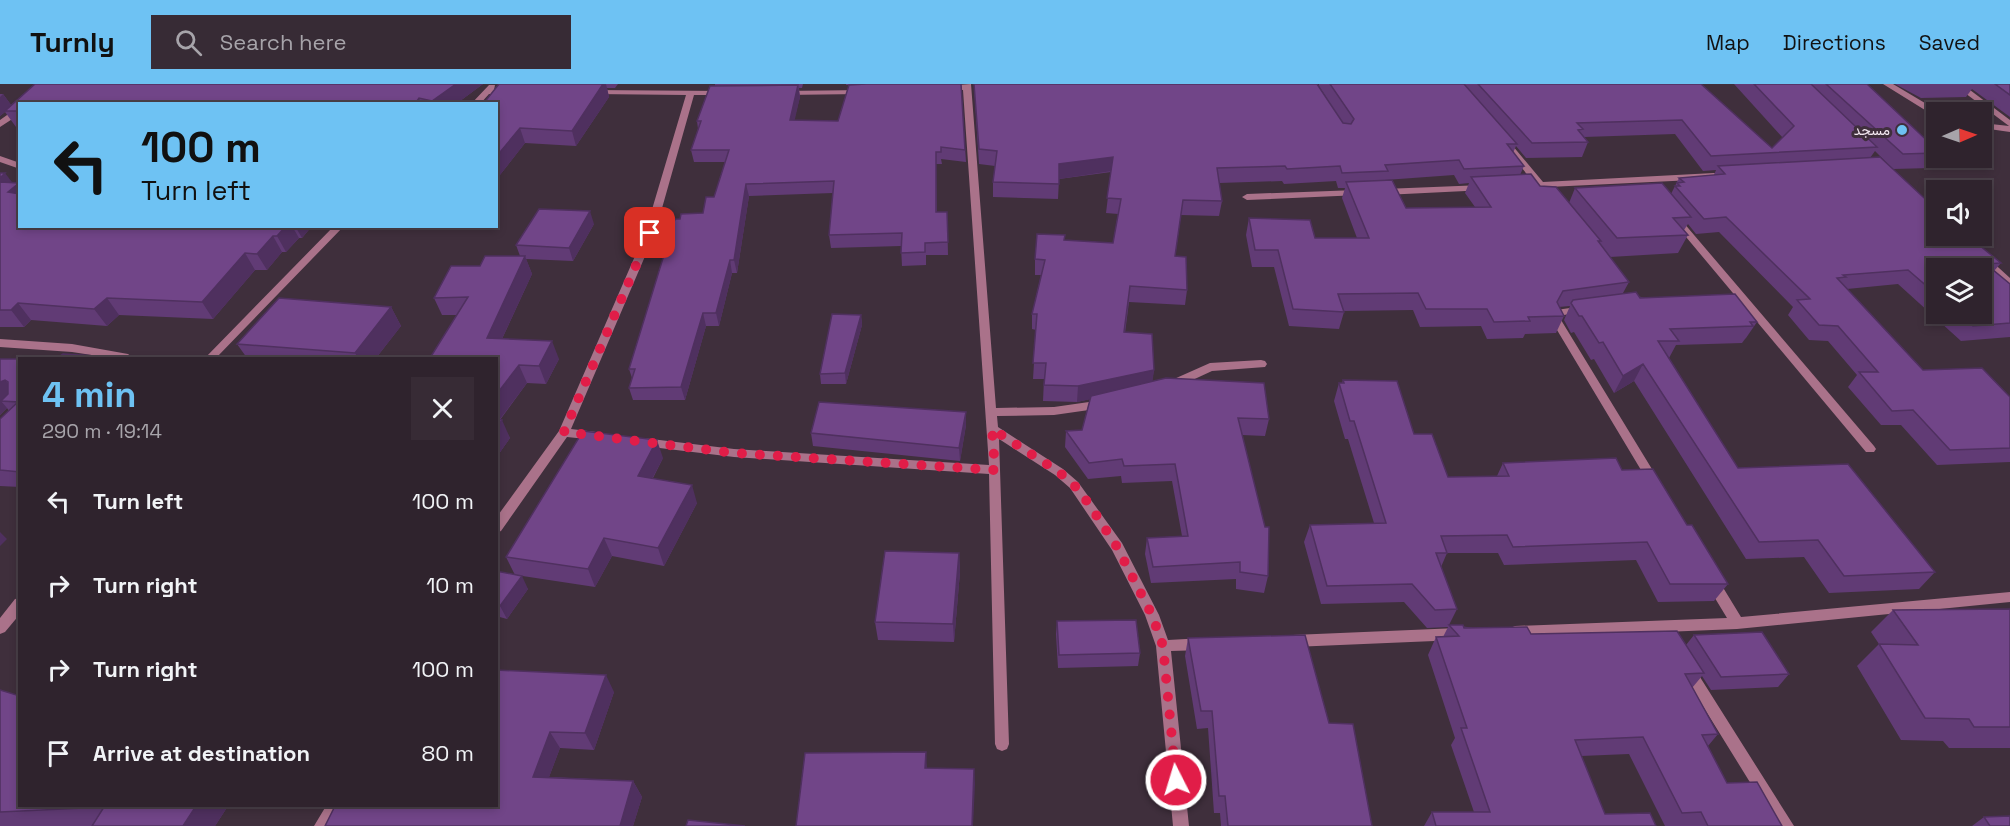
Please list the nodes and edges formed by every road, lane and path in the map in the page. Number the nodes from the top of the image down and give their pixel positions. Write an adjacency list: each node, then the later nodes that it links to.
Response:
1 (495, 84): 7 (street)
2 (1887, 84): 14 (street)
3 (1957, 84): 17 (street)
4 (967, 86): 5 (street); 45 (street)
5 (932, 89)
6 (872, 91): 12 (street)
7 (487, 92): 8 (street); 13 (street)
8 (521, 92)
9 (589, 92): 10 (street)
10 (691, 93): 11 (street); 47 (street)
11 (736, 93)
12 (770, 93)
13 (477, 102)
14 (1926, 107)
15 (18, 111): 16 (street)
16 (0, 124)
17 (2010, 124)
18 (1992, 127): 19 (street)
19 (2010, 129)
20 (1498, 135): 25 (street)
21 (0, 159): 22 (street)
22 (18, 165)
23 (1726, 175): 24 (street)
24 (1643, 180): 25 (street); 27 (street)
25 (1536, 185): 32 (street)
26 (1494, 187): 28 (street)
27 (1650, 189)
28 (1376, 192)
29 (1365, 193): 30 (street)
30 (1246, 197)
31 (1665, 207): 50 (street)
32 (1564, 212)
33 (338, 228): 41 (street)
34 (1975, 251): 35 (street)
35 (2010, 283)
36 (1601, 307): 52 (street)
37 (0, 343): 38 (street)
38 (72, 348): 39 (street); 40 (street)
39 (64, 357)
40 (122, 357)
41 (211, 357)
42 (1261, 364): 43 (street)
43 (1159, 390)
44 (1119, 401): 45 (street)
45 (991, 412): 46 (street)
46 (992, 429): 51 (street); 64 (street)
47 (564, 432): 48 (street); 53 (street)
48 (609, 438)
49 (632, 441): 51 (street)
50 (1870, 449)
51 (995, 470): 65 (street)
52 (1662, 496)
53 (498, 525)
54 (1702, 564): 57 (street)
55 (2007, 600): 57 (street)
56 (18, 606): 59 (street)
57 (1737, 623): 58 (street)
58 (1660, 626): 60 (street); 69 (street)
59 (0, 628)
60 (1506, 632)
61 (1471, 634): 62 (street)
62 (1281, 641)
63 (1222, 644): 64 (street)
64 (1163, 646): 68 (street)
65 (1002, 744)
66 (333, 807): 67 (street)
67 (322, 826)
68 (1181, 826)
69 (1786, 826)

